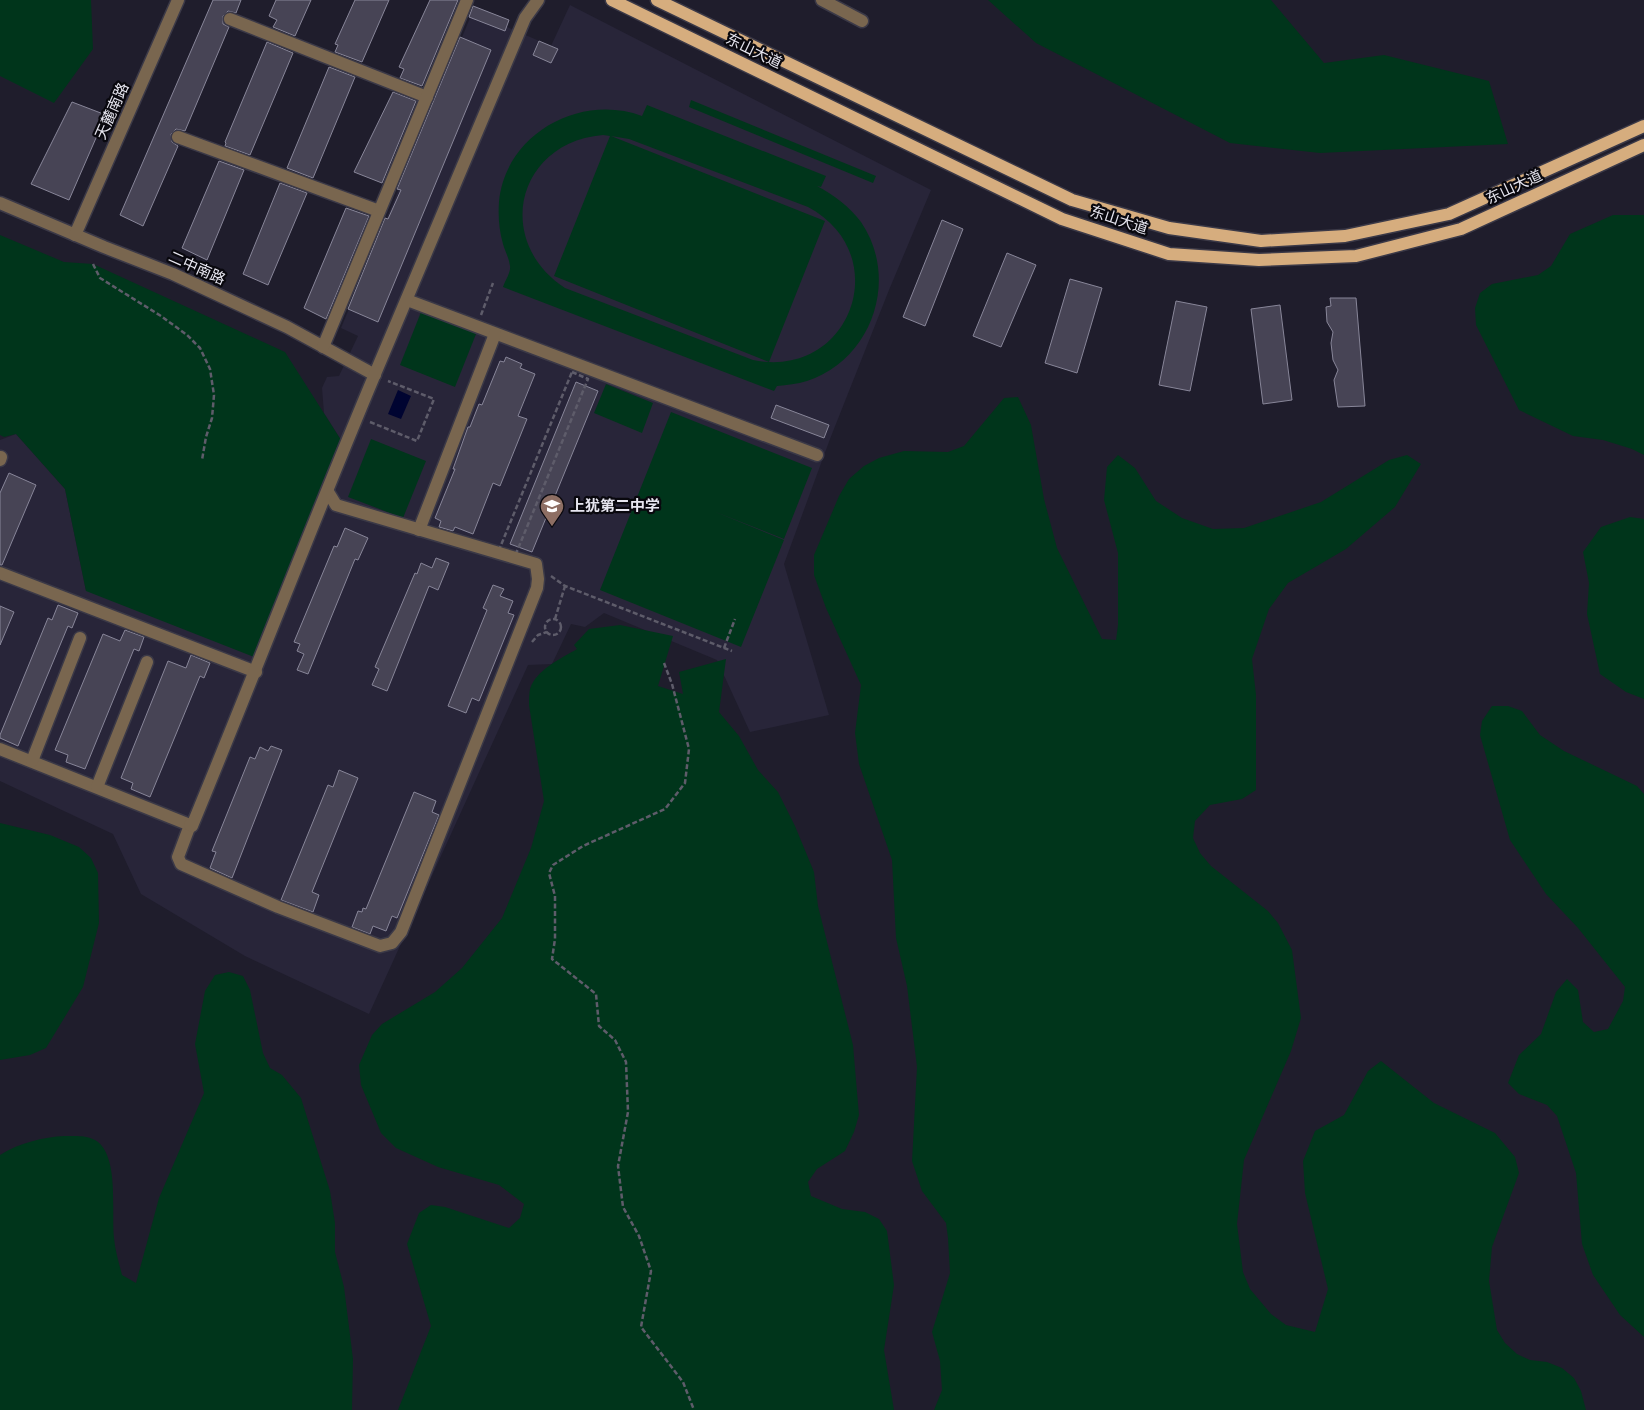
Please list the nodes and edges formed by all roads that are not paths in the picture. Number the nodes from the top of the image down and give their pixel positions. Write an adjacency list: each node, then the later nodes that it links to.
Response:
1 (178, 0): 15 (street, 天麓南路)
2 (467, 0): 9 (street)
3 (538, 0): 16 (street)
4 (657, 0): 10 (main road, 东山大道)
5 (822, 0): 8 (street)
6 (619, 2): 12 (main road, 东山大道)
7 (230, 19): 9 (street)
8 (862, 21)
9 (427, 97): 14 (street)
10 (1644, 126)
11 (178, 137): 14 (street)
12 (1644, 145)
13 (0, 204): 15 (street, 二中南路)
14 (379, 211): 18 (street)
15 (75, 236): 18 (street, 二中南路)
16 (407, 300): 17 (street); 19 (street)
17 (495, 334): 20 (street); 22 (street)
18 (322, 347): 19 (street, 二中南路)
19 (375, 375): 21 (street)
20 (817, 455)
21 (328, 492): 22 (street); 26 (street)
22 (419, 530): 30 (street)
23 (0, 574): 26 (street)
24 (80, 638): 28 (street)
25 (147, 662): 29 (street)
26 (256, 672): 30 (street)
27 (0, 749): 28 (street)
28 (32, 761): 29 (street)
29 (97, 787): 30 (street)
30 (190, 825)

